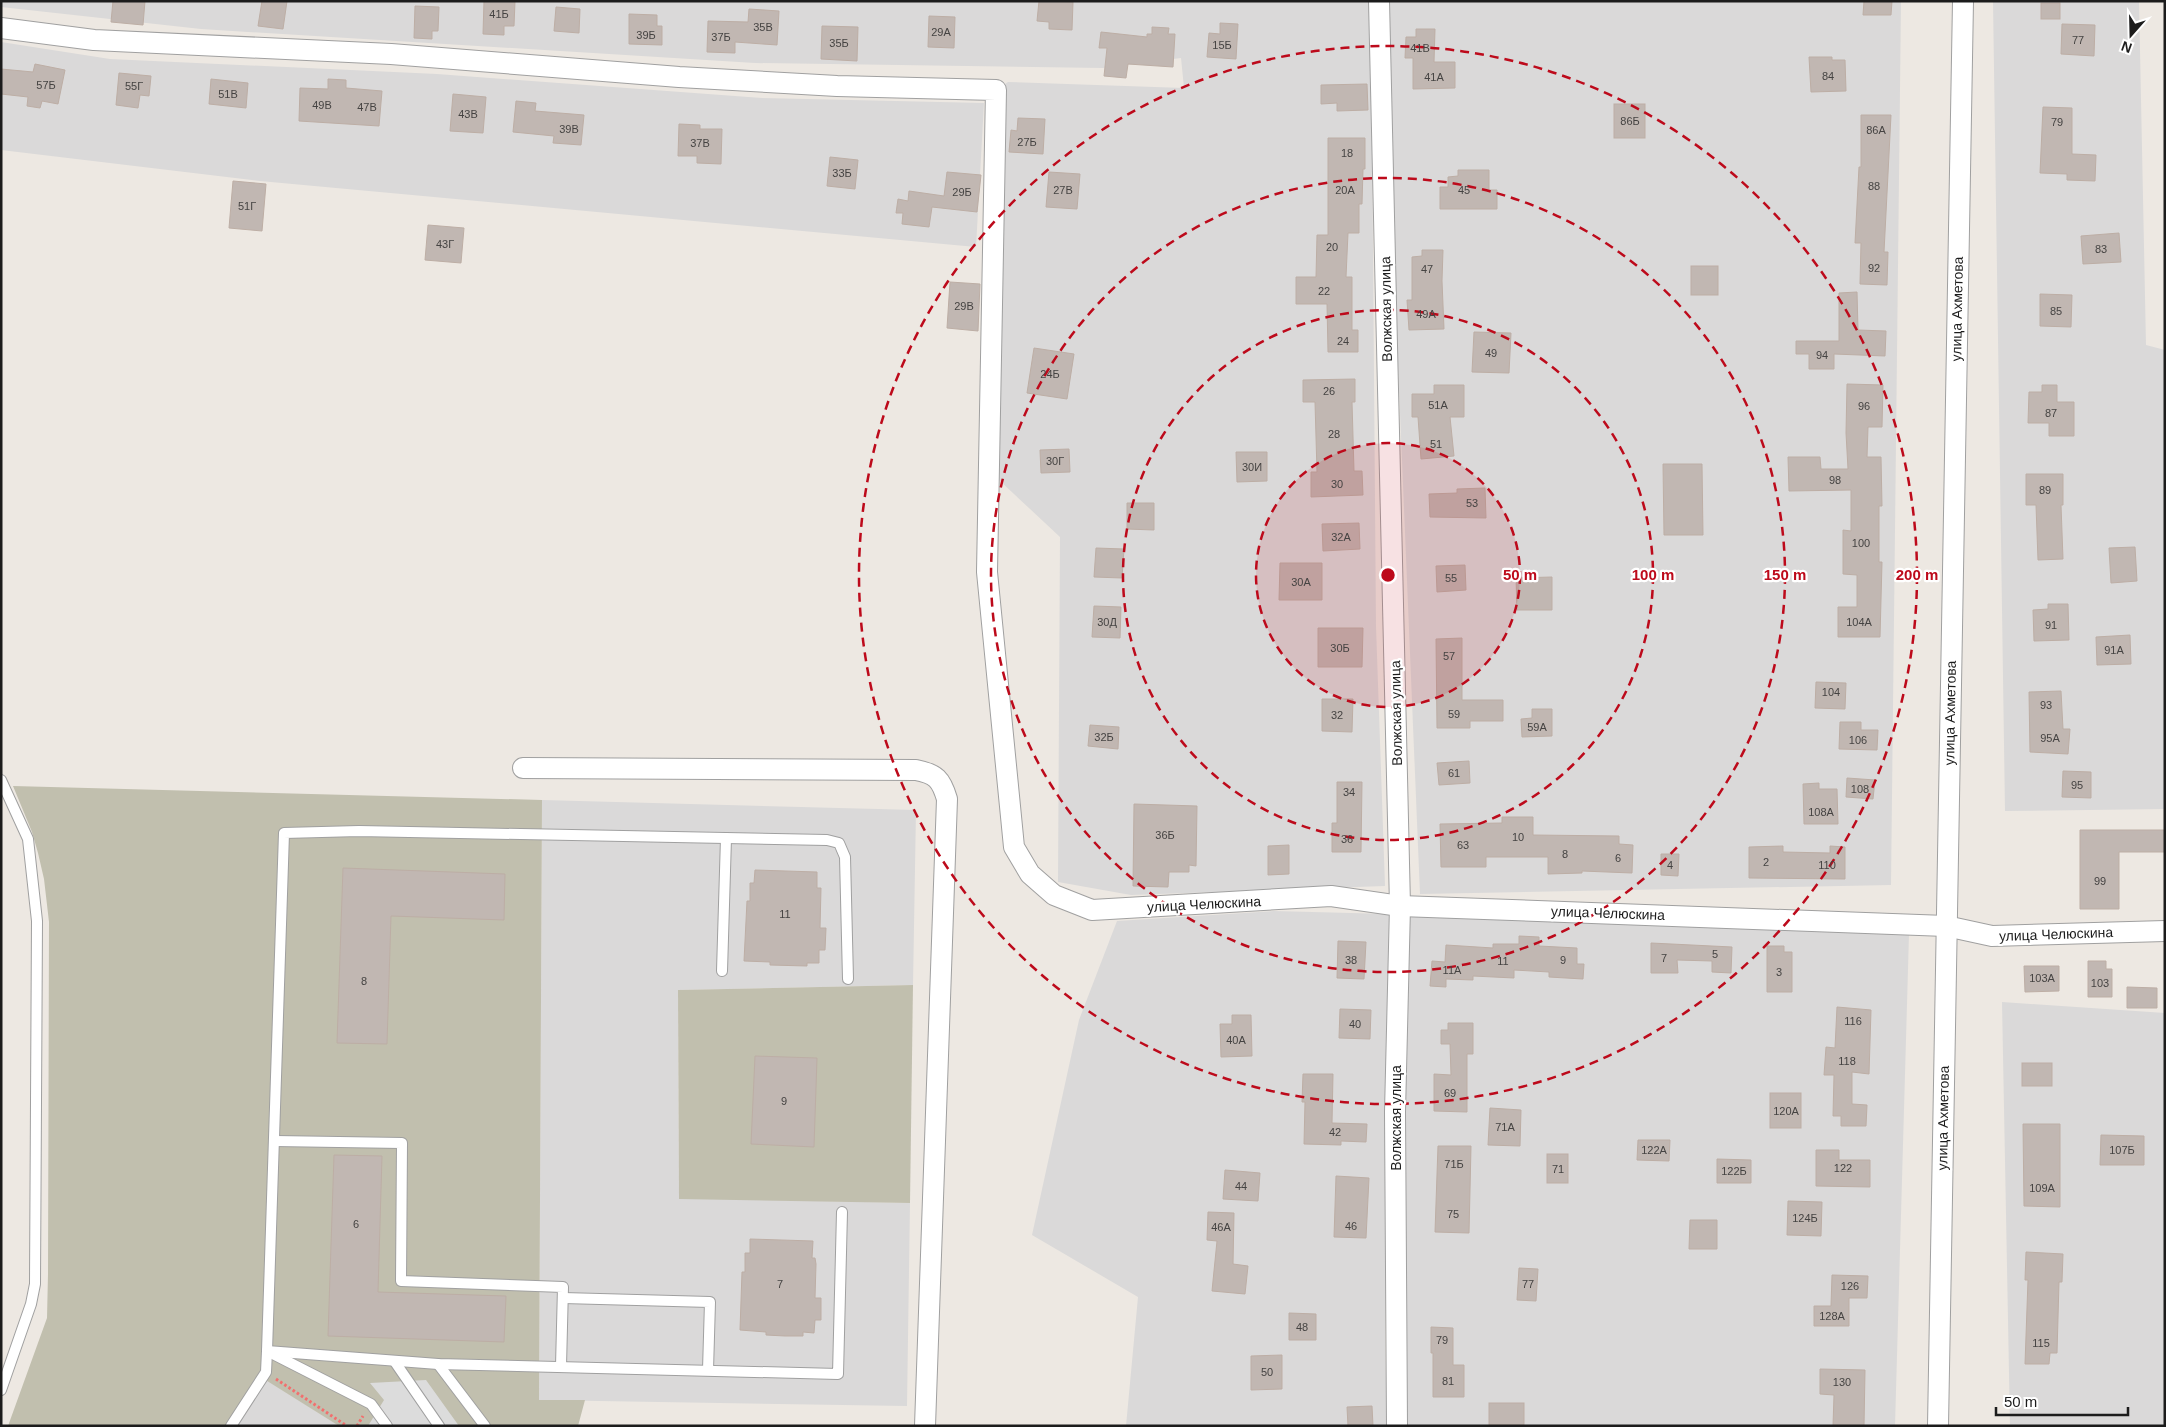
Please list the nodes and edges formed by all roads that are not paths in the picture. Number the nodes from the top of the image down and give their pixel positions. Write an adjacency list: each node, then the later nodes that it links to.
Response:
1 (1379, 1): 7 (street, Волжская улица)
2 (1963, 1): 8 (street, улица Ахметова)
3 (1, 28): 7 (street, улица Челюскина)
4 (523, 768): 25 (street)
5 (1, 780): 20 (lane)
6 (726, 838): 10 (lane); 11 (lane); 12 (lane)
7 (1400, 906): 8 (street, улица Челюскина); 26 (street, Волжская улица)
8 (1946, 926): 9 (street, улица Челюскина); 27 (street, улица Ахметова)
9 (2165, 931)
10 (722, 971)
11 (848, 979)
12 (275, 1141): 15 (lane); 18 (lane)
13 (842, 1212): 19 (lane)
14 (563, 1298): 19 (lane)
15 (267, 1351): 16 (lane); 21 (lane); 22 (lane)
16 (395, 1362): 17 (lane); 23 (lane)
17 (438, 1364): 18 (lane); 24 (lane)
18 (560, 1366): 19 (lane)
19 (708, 1370)
20 (1, 1390)
21 (232, 1426)
22 (387, 1426)
23 (439, 1426)
24 (485, 1426)
25 (925, 1426)
26 (1397, 1426)
27 (1938, 1426)

